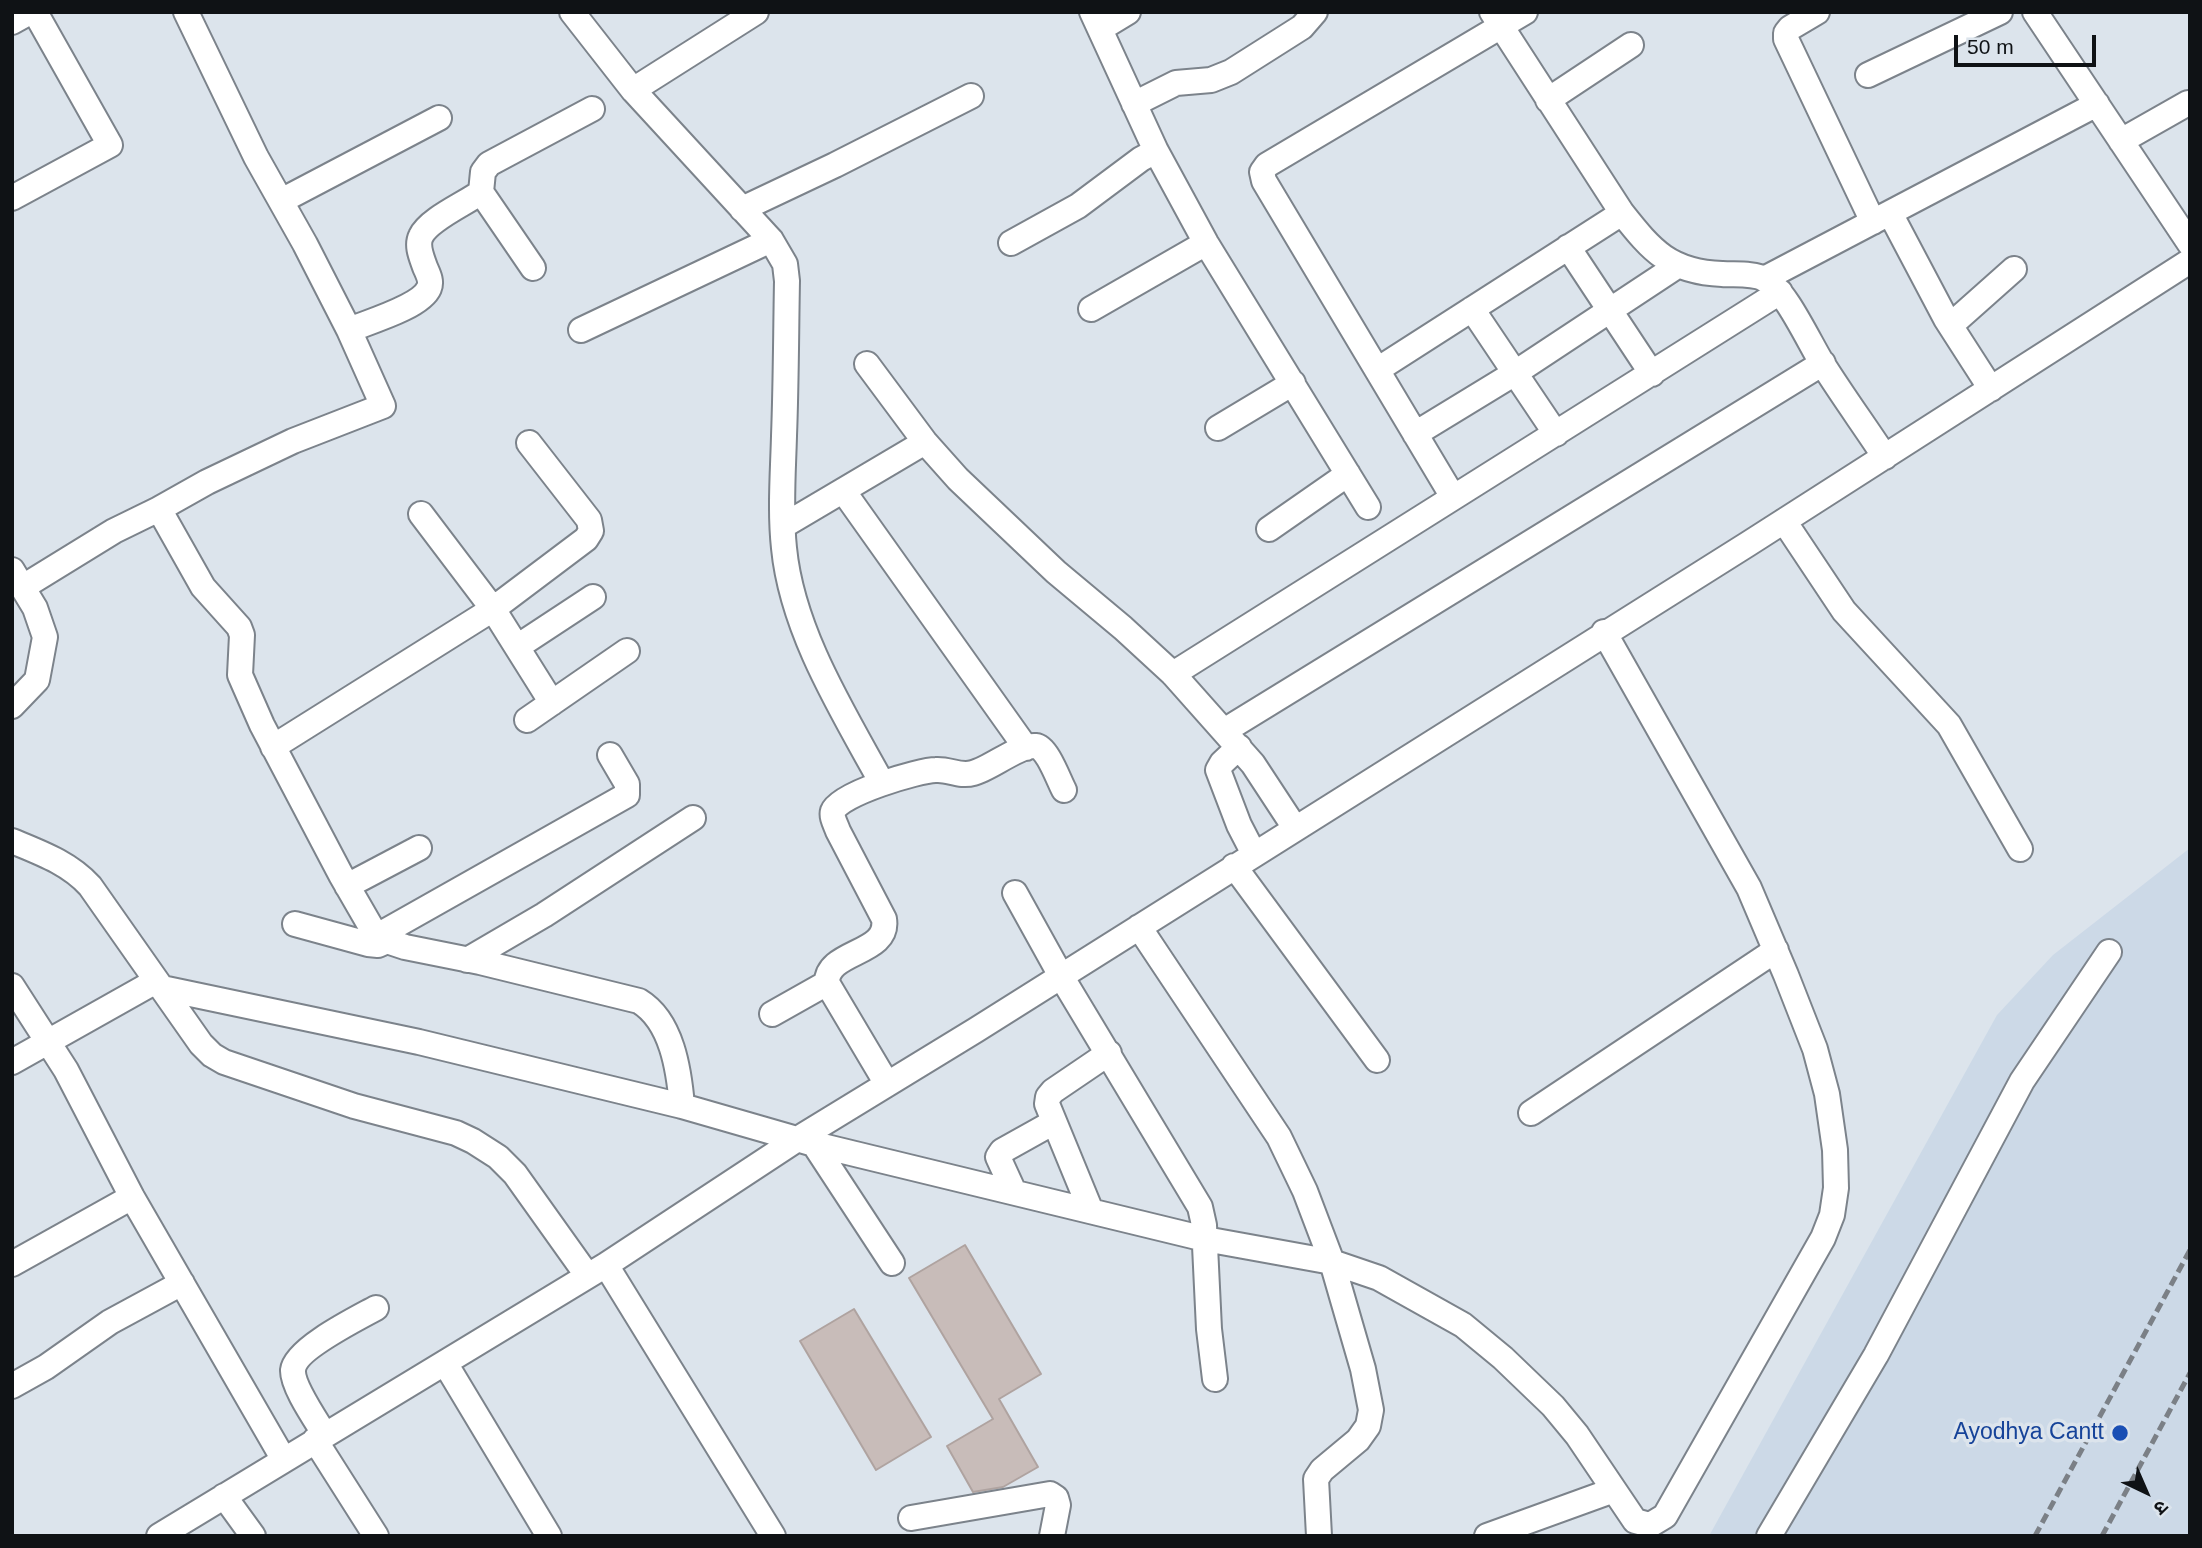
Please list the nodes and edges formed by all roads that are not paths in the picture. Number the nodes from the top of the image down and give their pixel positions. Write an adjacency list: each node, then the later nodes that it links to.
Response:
1 (32, 12): 13 (street); 27 (street)
2 (186, 12): 28 (street)
3 (572, 12): 16 (street)
4 (756, 12): 16 (street)
5 (1128, 12): 12 (street)
6 (1315, 12): 20 (street)
7 (1525, 12): 11 (street)
8 (1817, 12): 31 (street)
9 (2000, 12): 15 (street)
10 (2035, 12): 21 (street)
11 (1497, 20): 18 (street); 50 (street)
12 (1096, 21): 20 (street)
13 (12, 22)
14 (1631, 45): 18 (street)
15 (1868, 75)
16 (633, 90): 29 (street)
17 (971, 96): 29 (street)
18 (1548, 100): 30 (street)
19 (2188, 103): 24 (street)
20 (1134, 104): 25 (street)
21 (2096, 104): 24 (street); 31 (street)
22 (592, 109): 26 (street)
23 (439, 118): 28 (street)
24 (2121, 141): 35 (street)
25 (1156, 151): 33 (street); 34 (street)
26 (481, 192): 39 (street); 46 (street)
27 (12, 198)
28 (281, 201): 46 (street)
29 (742, 209): 32 (street)
30 (1622, 213): 36 (street); 38 (street)
31 (1882, 218): 41 (street); 45 (street)
32 (771, 240): 47 (street); 68 (street)
33 (1011, 243)
34 (1206, 243): 42 (street); 53 (street)
35 (2190, 244)
36 (1568, 247): 43 (street); 44 (street)
37 (2190, 261): 54 (street)
38 (1677, 266): 41 (street); 44 (street)
39 (533, 268)
40 (2014, 269): 45 (street)
41 (1772, 285): 48 (street); 52 (street)
42 (1091, 309)
43 (1472, 309): 50 (street); 51 (street)
44 (1610, 310): 51 (street); 52 (street)
45 (1951, 325): 54 (street)
46 (349, 330): 65 (street)
47 (581, 330)
48 (1823, 363): 60 (street); 80 (street)
49 (867, 365): 58 (street)
50 (1377, 370): 57 (street)
51 (1515, 373): 56 (street); 57 (street)
52 (1653, 374): 56 (street)
53 (1293, 383): 55 (street); 61 (street)
54 (1991, 389): 60 (street)
55 (1219, 428)
56 (1556, 433): 63 (street)
57 (1415, 434): 63 (street)
58 (925, 442): 62 (street); 76 (street)
59 (529, 443): 72 (street)
60 (1885, 457): 67 (street)
61 (1348, 474): 64 (street); 69 (street)
62 (844, 492): 68 (street); 82 (street)
63 (1453, 497): 76 (street)
64 (1368, 507)
65 (159, 509): 70 (street); 81 (street)
66 (421, 514): 72 (street)
67 (1784, 521): 73 (street); 90 (street)
68 (783, 526): 84 (street)
69 (1269, 529)
70 (18, 579): 78 (street)
71 (593, 597): 74 (street)
72 (493, 608): 74 (street); 81 (street)
73 (1604, 632): 87 (street); 97 (street)
74 (517, 647): 77 (street)
75 (627, 651): 77 (street)
76 (1172, 674): 80 (street)
77 (552, 703): 79 (street)
78 (12, 706)
79 (527, 720)
80 (1231, 739): 87 (street); 91 (street)
81 (273, 747): 92 (street)
82 (1026, 748): 84 (street); 85 (street)
83 (610, 755): 96 (street)
84 (882, 783): 101 (street)
85 (1064, 790)
86 (693, 818): 99 (street)
87 (1295, 828): 91 (street)
88 (12, 841): 102 (street)
89 (419, 848): 92 (street)
90 (2020, 849)
91 (1244, 860): 95 (street); 107 (street)
92 (347, 886): 96 (street)
93 (1015, 893): 100 (street)
94 (295, 924): 96 (street)
95 (1139, 927): 100 (street); 118 (street)
96 (383, 938): 99 (street)
97 (1776, 950): 111 (street); 132 (street)
98 (2109, 952): 141 (street)
99 (467, 960): 110 (street)
100 (1061, 976): 106 (street); 109 (street)
101 (827, 983): 104 (street); 109 (street)
102 (159, 984): 105 (street); 110 (street); 121 (street)
103 (12, 987): 105 (street)
104 (772, 1014)
105 (48, 1042): 108 (street); 115 (street)
106 (1109, 1053): 112 (street); 117 (street)
107 (1377, 1060)
108 (12, 1062)
109 (887, 1084): 113 (street)
110 (682, 1106): 113 (street)
111 (1531, 1113)
112 (1054, 1122): 114 (street); 116 (street)
113 (805, 1142): 114 (street); 119 (street); 121 (street)
114 (1014, 1192): 116 (street)
115 (132, 1197): 120 (street); 122 (street)
116 (1091, 1211): 117 (street)
117 (1205, 1239): 118 (street); 125 (street)
118 (1332, 1262): 129 (street); 139 (street)
119 (892, 1263)
120 (12, 1264)
121 (596, 1270): 124 (street); 137 (street)
122 (182, 1283): 126 (street); 128 (street)
123 (376, 1308): 127 (street)
124 (445, 1363): 127 (street); 136 (street)
125 (1215, 1379)
126 (12, 1386)
127 (320, 1438): 128 (street); 135 (street)
128 (284, 1460): 130 (street)
129 (1614, 1490): 132 (street); 140 (street)
130 (224, 1496): 133 (street); 134 (street)
131 (911, 1518): 138 (street)
132 (1651, 1531)
133 (159, 1536)
134 (253, 1536)
135 (376, 1536)
136 (550, 1536)
137 (773, 1536)
138 (1052, 1536)
139 (1319, 1536)
140 (1487, 1536)
141 (1769, 1536)

